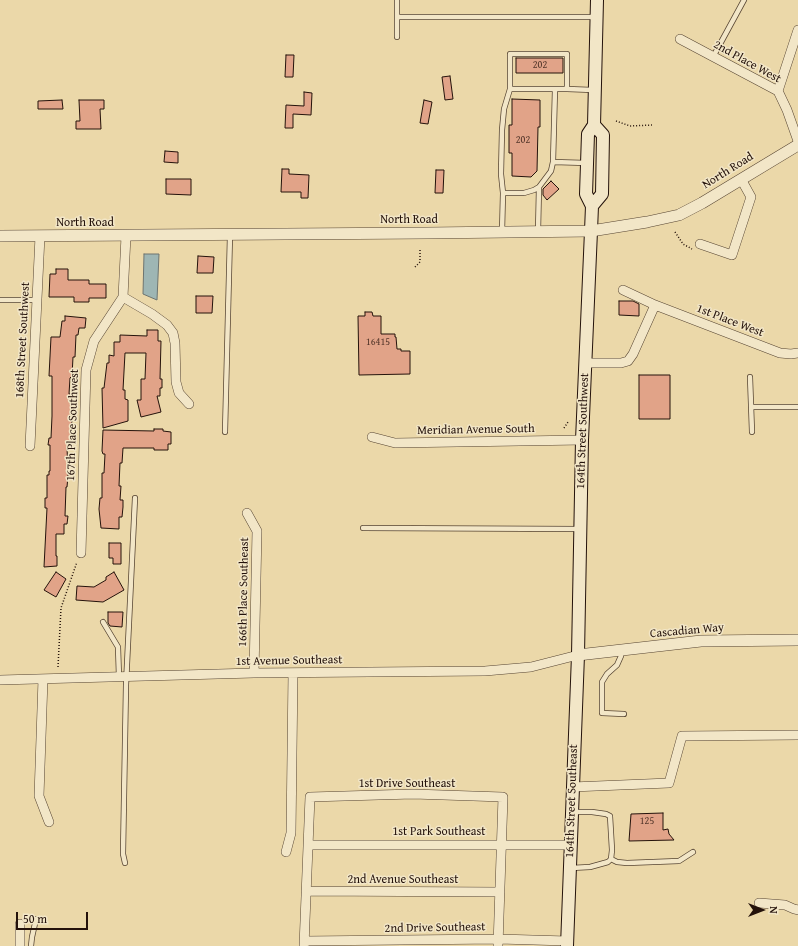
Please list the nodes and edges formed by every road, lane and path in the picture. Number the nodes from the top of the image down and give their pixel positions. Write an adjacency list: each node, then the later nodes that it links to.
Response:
1 (397, 0): 4 (lane)
2 (597, 0): 5 (main road, 164th Street Southwest)
3 (744, 0): 9 (lane)
4 (397, 17): 5 (lane); 7 (lane)
5 (597, 17): 13 (main road, 164th Street Southwest)
6 (798, 30): 14 (street)
7 (397, 37)
8 (680, 39): 9 (street, 2nd Place West)
9 (713, 57): 14 (street, 2nd Place West)
10 (510, 89): 11 (lane); 12 (lane); 24 (lane)
11 (555, 89): 12 (lane); 20 (lane)
12 (567, 89): 13 (lane)
13 (595, 90): 16 (main road, 164th Street Southwest)
14 (778, 91): 18 (street, 2nd Place West)
15 (616, 121): 17 (path)
16 (594, 125): 21 (main road, 164th Street Southwest); 25 (main road, 164th Street Southwest)
17 (652, 125)
18 (798, 141)
19 (798, 145): 22 (street, North Road)
20 (554, 162): 21 (lane); 23 (lane)
21 (587, 163): 25 (main road, 164th Street Southwest)
22 (741, 179): 26 (street, North Road); 34 (street)
23 (539, 187): 24 (lane); 28 (lane)
24 (503, 193): 27 (lane)
25 (592, 206): 26 (main road, 164th Street Southwest)
26 (591, 231): 28 (street, North Road); 43 (main road, 164th Street Southwest)
27 (502, 232): 28 (street, North Road); 30 (street, North Road)
28 (538, 232)
29 (676, 232): 34 (path)
30 (230, 235): 33 (street, North Road); 50 (lane)
31 (0, 236): 32 (street, North Road)
32 (40, 236): 33 (street, North Road); 40 (street, 168th Street Southwest)
33 (126, 236): 38 (street)
34 (697, 247)
35 (420, 250): 36 (path)
36 (415, 267)
37 (623, 290): 41 (street, 1st Place West)
38 (123, 297): 45 (street); 59 (street, 167th Place Southwest)
39 (0, 300): 40 (lane)
40 (37, 300): 54 (street, 168th Street Southwest)
41 (655, 305): 42 (street, 1st Place West); 43 (street)
42 (798, 353)
43 (585, 363): 53 (main road, 164th Street Southwest)
44 (750, 377): 47 (lane)
45 (189, 404)
46 (798, 406): 47 (lane)
47 (751, 407): 51 (lane)
48 (568, 422): 49 (path)
49 (564, 428)
50 (225, 432)
51 (752, 432)
52 (372, 437): 53 (street, Meridian Avenue South)
53 (582, 440): 58 (main road, 164th Street Southwest)
54 (30, 446)
55 (135, 498): 67 (lane)
56 (247, 513): 65 (street, 166th Place Southeast)
57 (363, 528): 58 (lane)
58 (580, 529): 63 (main road, 164th Street Southwest)
59 (81, 553): 64 (path)
60 (103, 622): 67 (lane)
61 (798, 640): 62 (street, Cascadian Way)
62 (620, 650): 63 (street, Cascadian Way); 70 (lane)
63 (578, 656): 66 (street, 1st Avenue Southeast); 72 (main road, 164th Street Southeast)
64 (58, 667)
65 (254, 673): 66 (street, 1st Avenue Southeast); 67 (street, 1st Avenue Southeast)
66 (293, 673): 78 (street)
67 (123, 677): 68 (street, 1st Avenue Southeast); 81 (lane)
68 (43, 679): 69 (street, 1st Avenue Southeast); 74 (street)
69 (0, 680)
70 (624, 714)
71 (798, 735): 72 (street)
72 (572, 787): 73 (main road, 164th Street Southeast)
73 (571, 812): 77 (main road, 164th Street Southeast); 80 (lane)
74 (49, 822)
75 (502, 844): 76 (street, 1st Park Southeast); 76 (street, 1st Drive Southeast); 77 (street, 1st Park Southeast); 84 (street)
76 (308, 845): 83 (street)
77 (570, 845): 82 (main road, 164th Street Southeast)
78 (286, 852)
79 (693, 852): 80 (lane)
80 (611, 859): 82 (lane)
81 (125, 863)
82 (569, 868): 91 (main road, 164th Street Southeast)
83 (306, 891): 84 (street, 2nd Avenue Southeast); 90 (street)
84 (500, 892): 89 (street)
85 (759, 903): 86 (street)
86 (798, 910)
87 (36, 919): 93 (lane)
88 (20, 924): 92 (street)
89 (499, 943): 90 (street, 2nd Drive Southeast); 91 (street, 2nd Drive Southeast)
90 (304, 944)
91 (567, 944)
92 (20, 946)
93 (31, 946)

